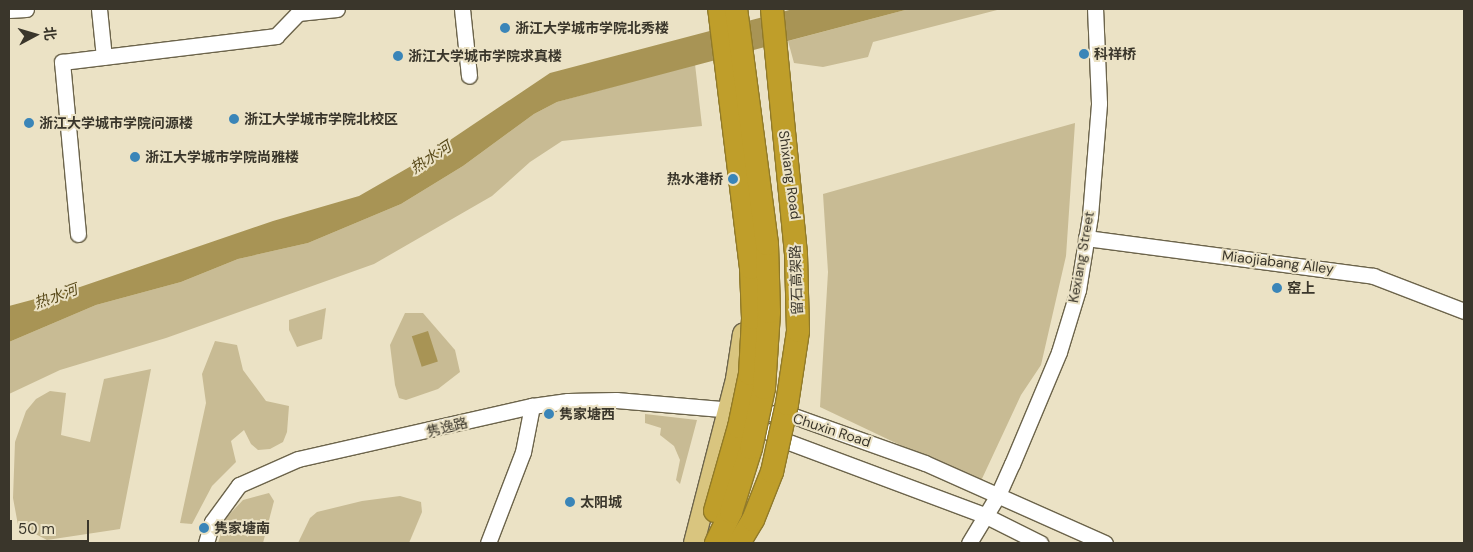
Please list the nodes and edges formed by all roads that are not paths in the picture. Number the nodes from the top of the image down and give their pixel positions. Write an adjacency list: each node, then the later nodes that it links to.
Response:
1 (26, 9): 9 (street)
2 (99, 9): 11 (street)
3 (337, 9): 11 (street)
4 (462, 9): 12 (street)
5 (751, 9): 27 (highway, 留石高架路)
6 (767, 9): 18 (main road, Shixiang Road, bridge)
7 (772, 9): 28 (highway, 留石高架路, bridge)
8 (1095, 9): 14 (street, Kexiang Street)
9 (9, 10)
10 (725, 10): 17 (main road, bridge); 25 (highway, bridge); 26 (highway, 留石高架路, bridge)
11 (104, 57): 13 (street)
12 (469, 76)
13 (78, 234)
14 (1086, 238): 15 (street, Miaojiabang Alley); 20 (street, Kexiang Street)
15 (1464, 311)
16 (532, 406): 17 (street, 隽逸路); 22 (street, 隽逸路); 23 (street)
17 (728, 410): 18 (street, Chuxin Road); 19 (street, Chuxin Road); 24 (main road)
18 (791, 415): 19 (main road, Shixiang Road); 20 (street, Chuxin Road)
19 (786, 441): 21 (street, Chuxin Road); 29 (main road, Shixiang Road)
20 (998, 495): 21 (street, Kexiang Street); 32 (street, Chuxin Road)
21 (984, 515): 30 (street, Kexiang Street); 31 (street, Chuxin Road)
22 (206, 543)
23 (488, 543)
24 (694, 543)
25 (705, 543)
26 (716, 543)
27 (732, 543)
28 (739, 543)
29 (749, 543)
30 (969, 543)
31 (1040, 543)
32 (1105, 543)

